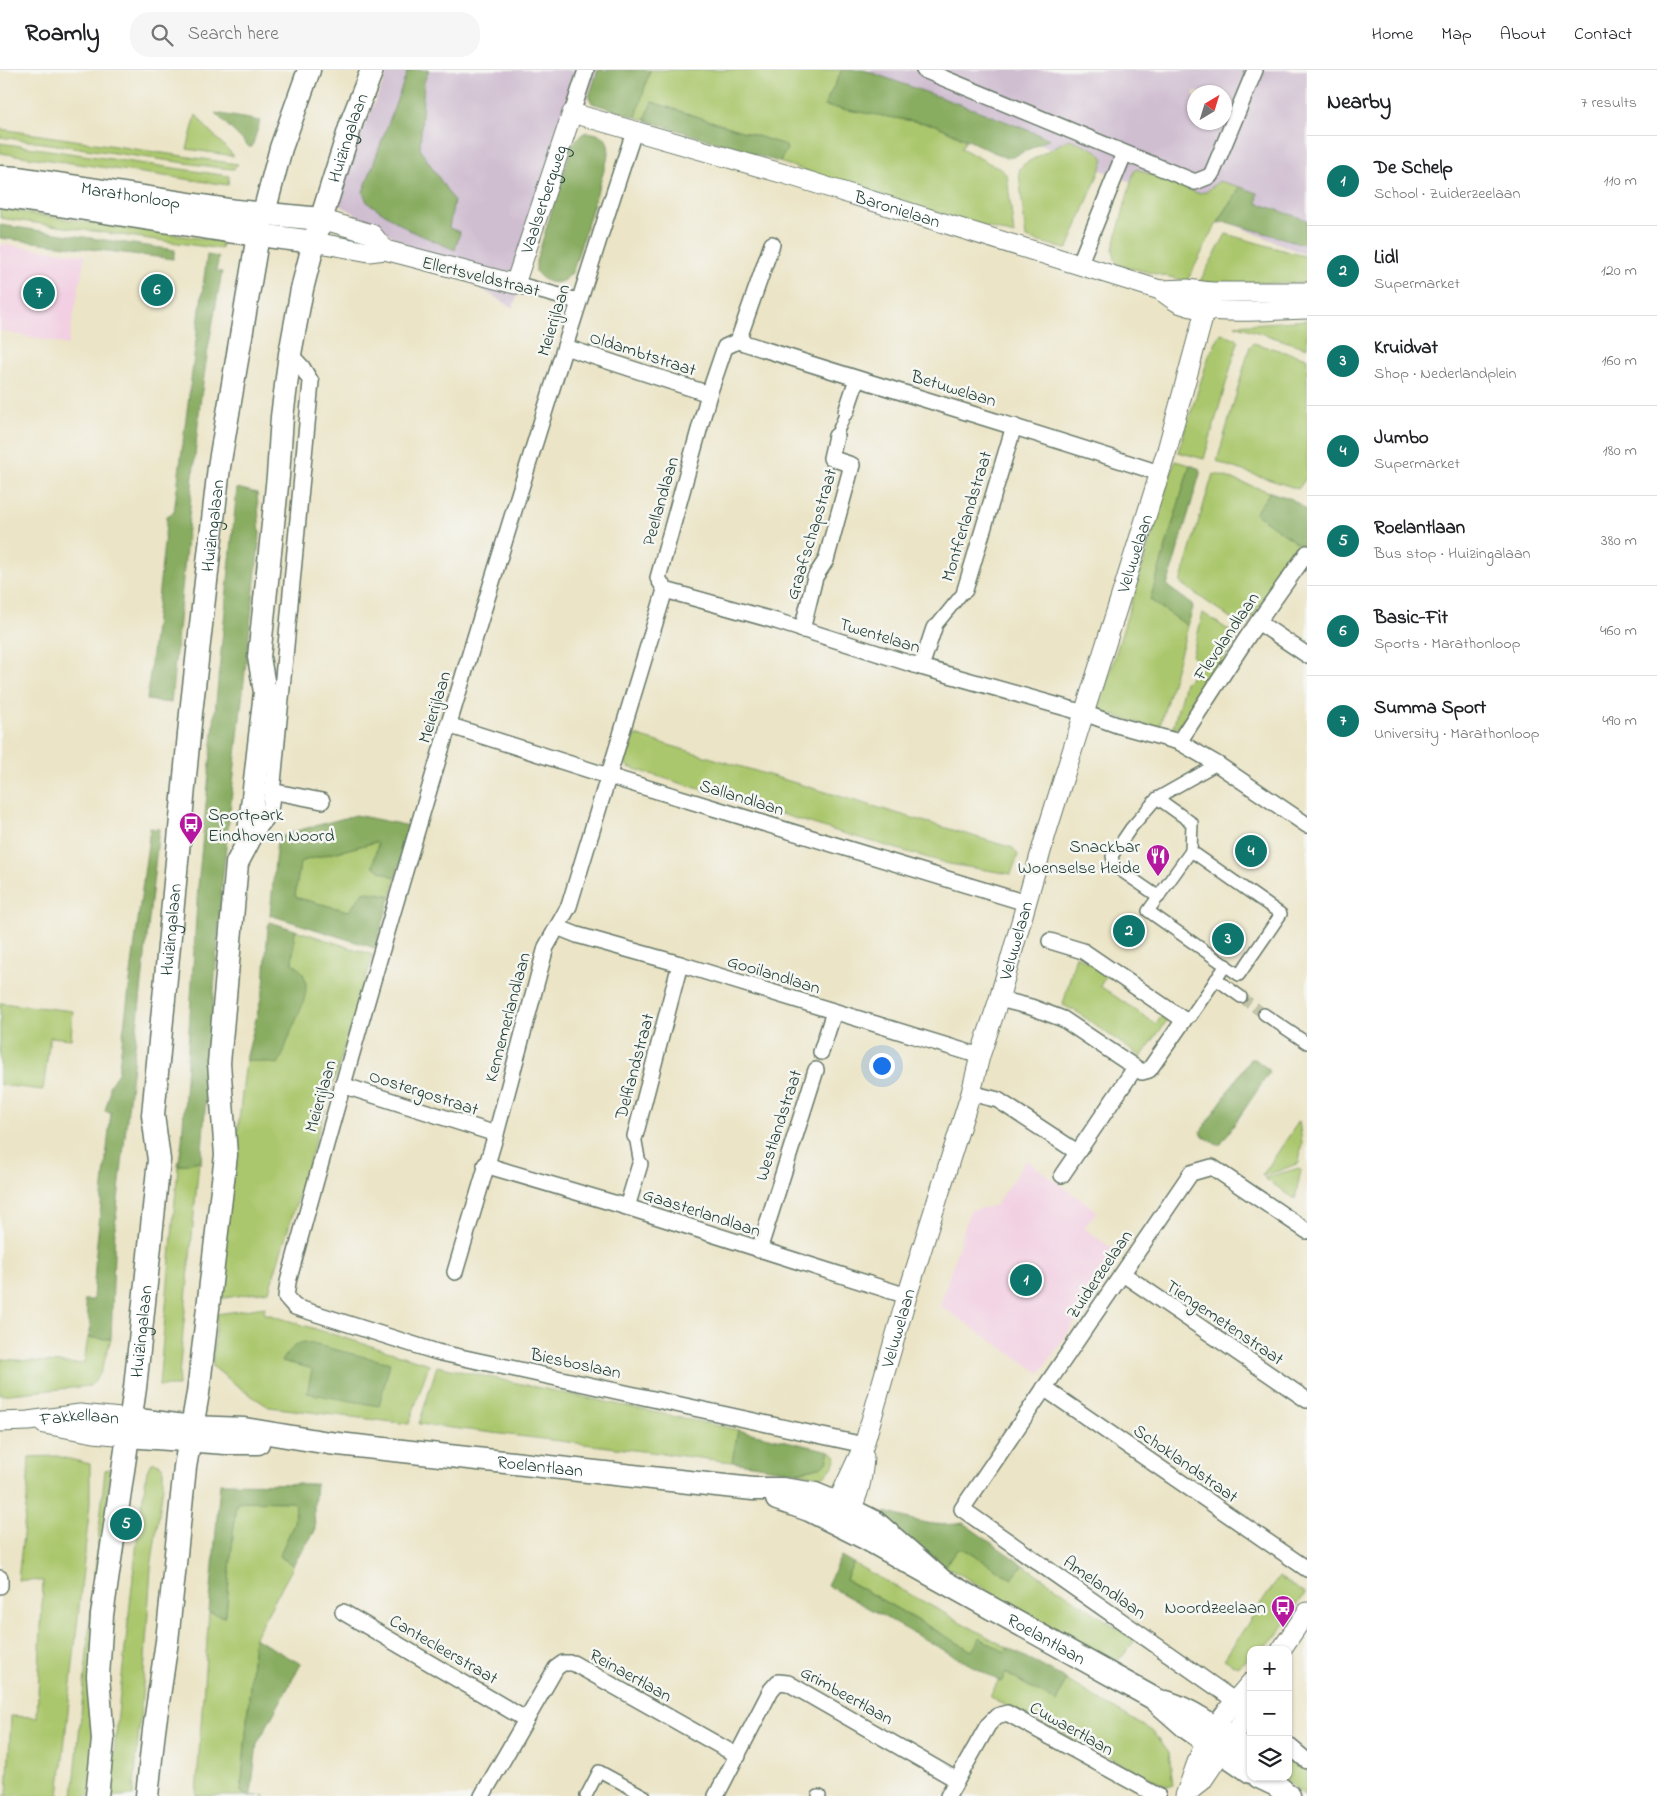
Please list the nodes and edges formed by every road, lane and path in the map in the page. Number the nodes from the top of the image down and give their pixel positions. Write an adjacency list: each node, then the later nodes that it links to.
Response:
1 (309, 70): 12 (main road, Huizingalaan)
2 (372, 70): 11 (main road, Huizingalaan)
3 (586, 70): 6 (street, Vaalserbergweg)
4 (924, 70): 8 (street)
5 (1255, 70): 8 (street)
6 (572, 113): 7 (street); 17 (street, Vaalserbergweg)
7 (634, 132): 16 (street, Baronielaan); 19 (street, Meierijlaan)
8 (1124, 154): 16 (street)
9 (0, 177): 12 (main road, Marathonloop)
10 (0, 196): 12 (main road, Marathonloop)
11 (321, 219): 12 (main road); 13 (main road, Huizingalaan); 15 (street)
12 (261, 224): 13 (main road); 85 (main road, Huizingalaan)
13 (314, 242): 15 (street, Ellertsveldstraat); 24 (main road, Huizingalaan)
14 (772, 244): 22 (street, Peellandlaan)
15 (385, 250): 17 (street, Ellertsveldstraat)
16 (1079, 265): 20 (street, Baronielaan)
17 (515, 284): 19 (street, Ellertsveldstraat)
18 (1307, 292): 20 (street, Baronielaan)
19 (578, 301): 23 (street, Meierijlaan)
20 (1208, 301): 21 (street, Baronielaan); 30 (street, Veluwelaan)
21 (1307, 309)
22 (738, 341): 25 (street, Betuwelaan); 26 (street, Peellandlaan)
23 (565, 348): 26 (street, Oldambtstraat); 40 (street, Meierijlaan)
24 (290, 354): 44 (street, Huizingalaan); 48 (main road, Huizingalaan)
25 (857, 379): 27 (street, Graafschapstraat); 28 (street, Betuwelaan)
26 (709, 394): 32 (street, Peellandlaan)
27 (846, 412): 29 (street, Graafschapstraat)
28 (1014, 426): 30 (street, Betuwelaan); 33 (street, Montferlandstraat)
29 (836, 436): 36 (street, Graafschapstraat)
30 (1159, 473): 39 (street, Veluwelaan)
31 (1307, 553): 34 (street, Flevolandlaan)
32 (665, 590): 36 (street, Twentelaan); 43 (street, Peellandlaan)
33 (965, 590): 35 (street, Montferlandstraat)
34 (1258, 622): 37 (street); 41 (street, Flevolandlaan)
35 (934, 628): 38 (street, Montferlandstraat)
36 (802, 630): 38 (street, Twentelaan)
37 (1307, 655)
38 (921, 667): 39 (street, Twentelaan)
39 (1084, 713): 41 (street, Twentelaan); 51 (street, Veluwelaan)
40 (448, 725): 43 (street, Sallandlaan); 67 (street, Meierijlaan)
41 (1178, 742): 42 (street, Twentelaan)
42 (1217, 764): 45 (street); 47 (street, Twentelaan)
43 (608, 776): 51 (street, Sallandlaan); 52 (street, Kennemerlandlaan)
44 (272, 791): 46 (street); 48 (street, Huizingalaan)
45 (1157, 798): 49 (street); 50 (street)
46 (322, 801)
47 (1307, 824)
48 (248, 842): 86 (main road, Huizingalaan)
49 (1191, 850): 50 (street); 55 (street)
50 (1159, 896): 55 (street)
51 (1026, 903): 58 (street, Veluwelaan)
52 (557, 927): 54 (street, Gooilandlaan); 69 (street, Kennemerlandlaan)
53 (1050, 942): 61 (street)
54 (680, 964): 59 (street, Gooilandlaan); 70 (street, Delflandstraat)
55 (1226, 965): 56 (street)
56 (1216, 979): 57 (street); 61 (street)
57 (1241, 997)
58 (999, 999): 64 (street, Veluwelaan); 65 (street)
59 (834, 1012): 63 (street, Westlandstraat); 64 (street, Gooilandlaan)
60 (1264, 1014): 62 (street)
61 (1184, 1020): 65 (street)
62 (1307, 1043)
63 (821, 1052): 66 (street, Westlandstraat)
64 (980, 1056): 68 (street, Veluwelaan)
65 (1135, 1068): 71 (street)
66 (816, 1070): 77 (street, Westlandstraat)
67 (342, 1085): 69 (street, Oostergostraat); 81 (street, Meierijlaan)
68 (971, 1093): 71 (street); 80 (street, Veluwelaan)
69 (496, 1134): 73 (street, Kennemerlandlaan)
70 (634, 1136): 72 (street, Delflandstraat)
71 (1077, 1152): 74 (street)
72 (640, 1164): 75 (street, Delflandstraat)
73 (485, 1165): 75 (street, Gaasterlandlaan); 78 (street, Kennemerlandlaan)
74 (1062, 1175)
75 (627, 1207): 77 (street, Gaasterlandlaan)
76 (1307, 1231): 79 (street, Zuiderzeelaan)
77 (759, 1250): 80 (street, Gaasterlandlaan)
78 (455, 1272)
79 (1122, 1274): 82 (street, Zuiderzeelaan); 83 (street, Tiengemetenstraat)
80 (907, 1296): 87 (street, Veluwelaan)
81 (286, 1297): 87 (street, Biesboslaan)
82 (1044, 1388): 88 (street, Zuiderzeelaan); 90 (street, Schoklandstraat)
83 (1307, 1400)
84 (0, 1422): 85 (street, Fakkellaan)
85 (129, 1427): 86 (main road, Roelantlaan); 107 (main road, Huizingalaan)
86 (191, 1434): 89 (main road, Roelantlaan); 108 (main road, Huizingalaan)
87 (864, 1446): 89 (street, Veluwelaan)
88 (962, 1509): 97 (street, Amelandlaan)
89 (841, 1512): 99 (main road, Roelantlaan)
90 (1307, 1569)
91 (0, 1578): 92 (street)
92 (0, 1586)
93 (343, 1612): 98 (street, Cantecleerstraat)
94 (1307, 1612): 95 (street)
95 (1284, 1646)
96 (1249, 1691): 97 (street)
97 (1246, 1709): 99 (street)
98 (525, 1719): 102 (street, Reinaertlaan); 109 (street, Reinaertlaan)
99 (1219, 1740): 101 (main road, Roelantlaan); 104 (main road, Roelantlaan); 106 (street)
100 (1292, 1748): 103 (street)
101 (1247, 1753)
102 (738, 1756): 105 (street, Grimbeertlaan); 112 (street, Grimbeertlaan)
103 (1307, 1761)
104 (1247, 1768)
105 (957, 1780): 113 (street, Cuwaertlaan); 114 (street, Cuwaertlaan)
106 (1186, 1795)
107 (97, 1796)
108 (147, 1796)
109 (482, 1796)
110 (586, 1796): 111 (street)
111 (645, 1796)
112 (716, 1796)
113 (948, 1796)
114 (1158, 1796)

